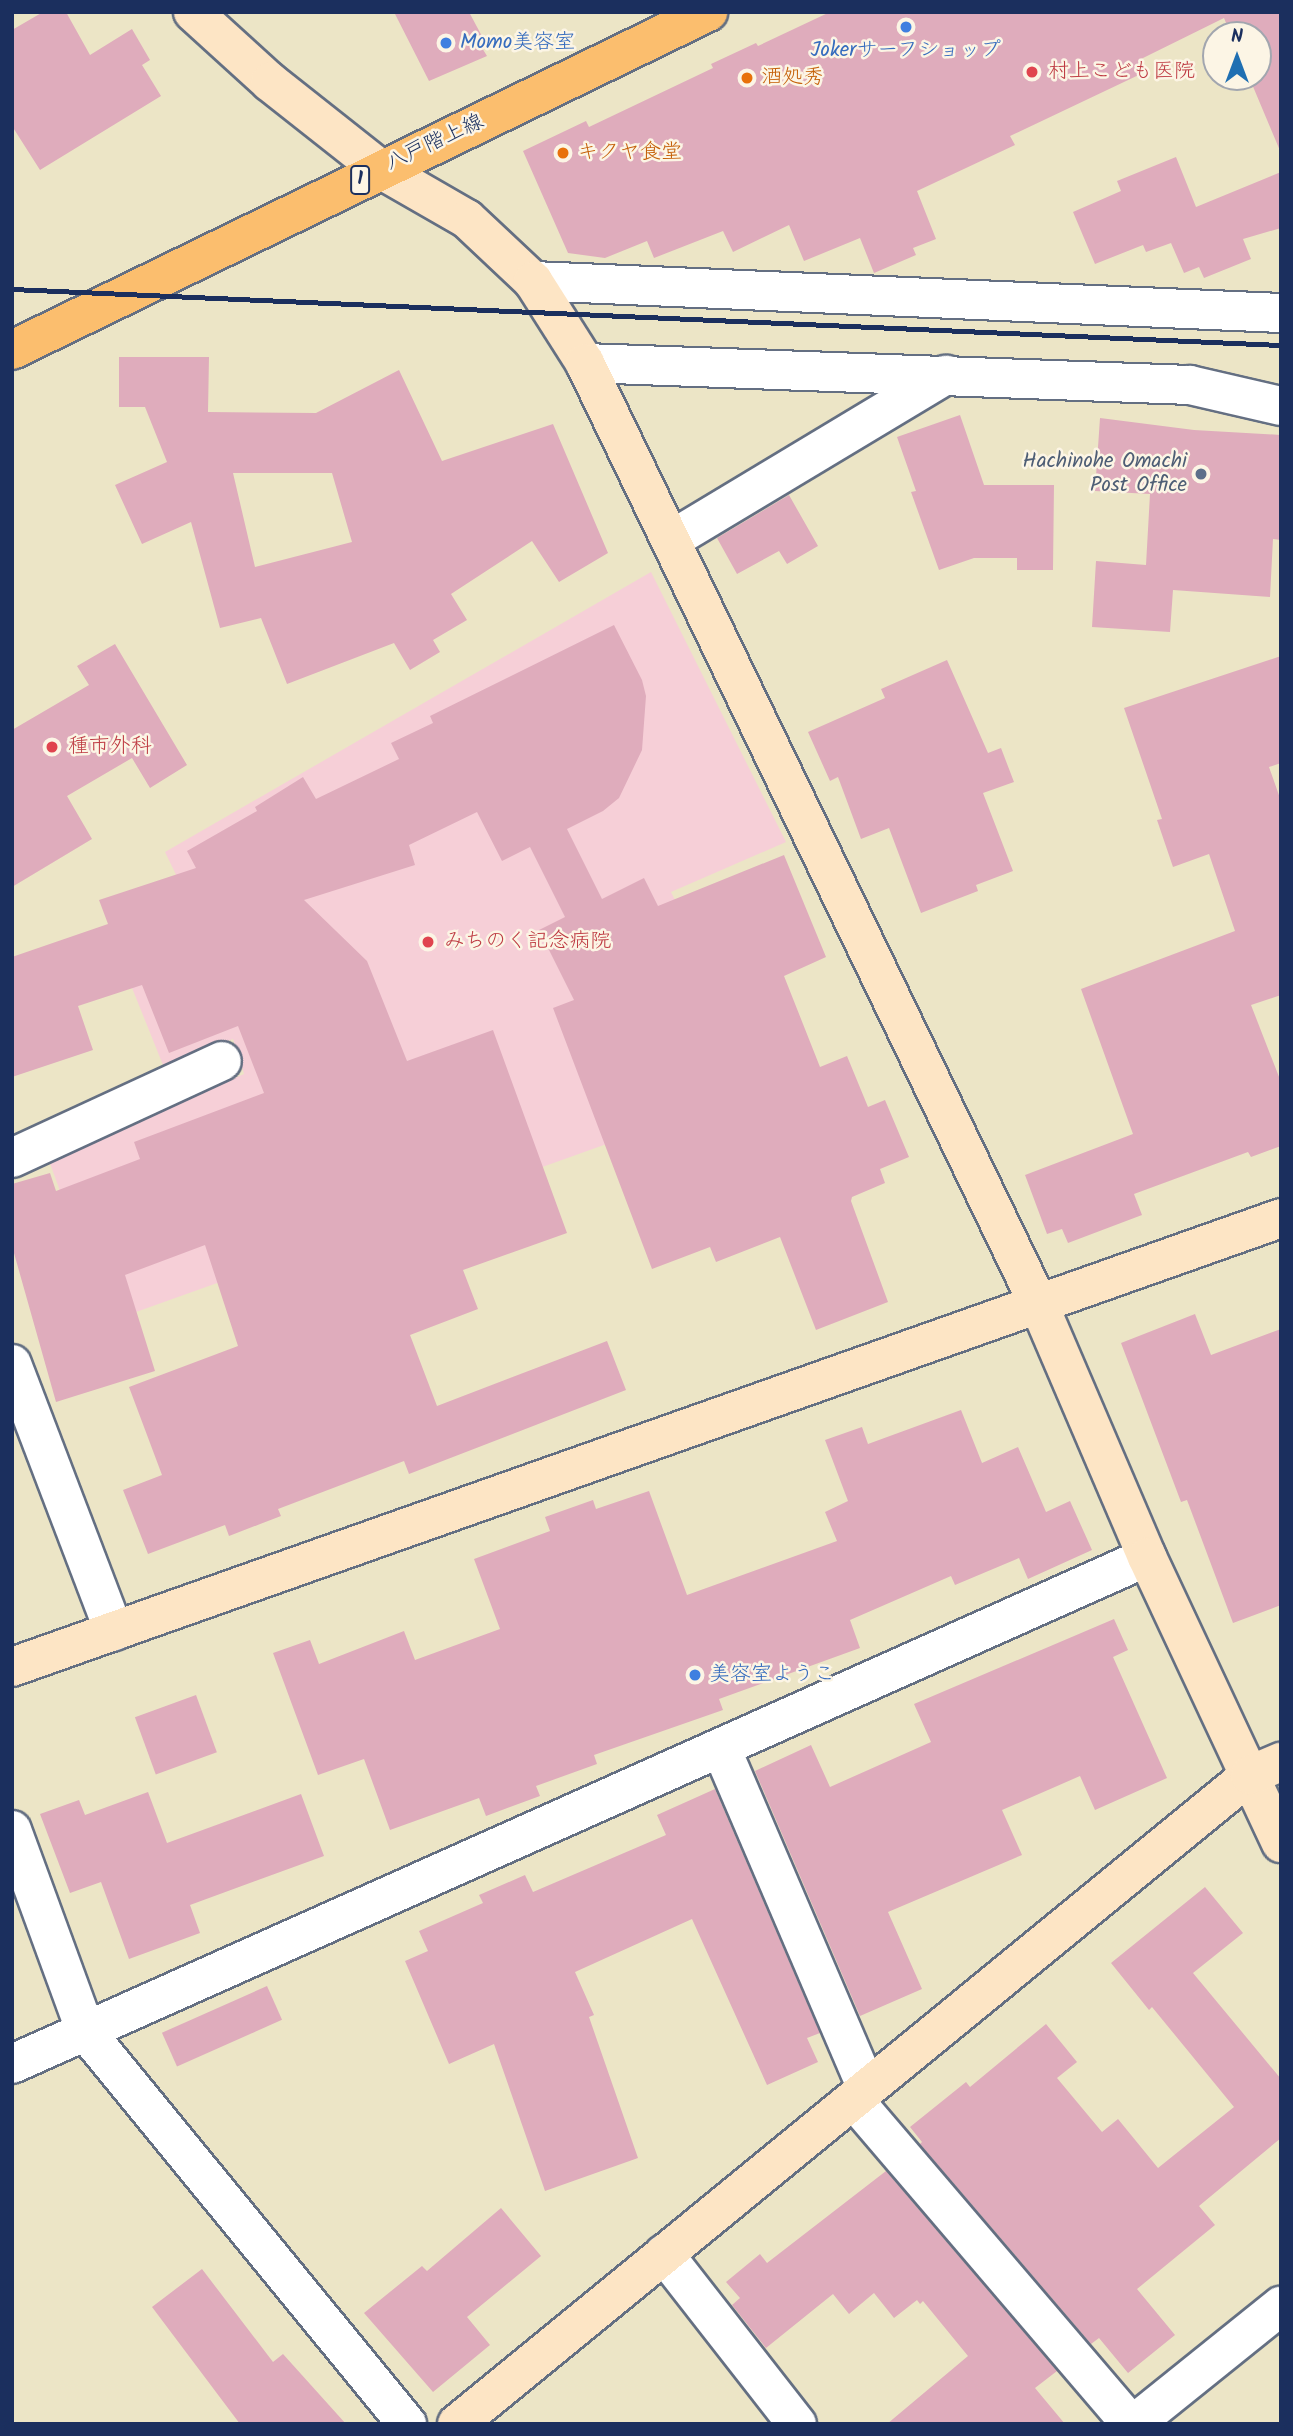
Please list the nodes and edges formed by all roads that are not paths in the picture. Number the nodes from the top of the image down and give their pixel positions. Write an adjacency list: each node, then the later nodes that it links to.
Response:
1 (193, 12): 3 (street)
2 (708, 12): 3 (main road, 八戸階上線 / 1)
3 (380, 169): 4 (street); 6 (main road, 八戸階上線 / 1)
4 (533, 282): 5 (street); 7 (street)
5 (1281, 313)
6 (12, 350)
7 (585, 363): 8 (street); 10 (street)
8 (946, 375): 9 (street); 10 (street)
9 (1281, 405)
10 (671, 540): 14 (street)
11 (222, 1061): 12 (street)
12 (12, 1158)
13 (1281, 1218): 14 (street)
14 (1039, 1305): 16 (street); 17 (street)
15 (12, 1364): 17 (street)
16 (1147, 1557): 19 (street); 20 (street)
17 (114, 1631): 18 (street)
18 (12, 1667)
19 (721, 1748): 23 (street); 25 (street)
20 (1265, 1768): 22 (street); 25 (street)
21 (12, 1830): 23 (street)
22 (1281, 1843)
23 (86, 2032): 24 (street); 28 (street)
24 (12, 2064)
25 (860, 2094): 26 (street); 31 (street)
26 (664, 2254): 29 (street); 30 (street)
27 (1281, 2306): 31 (street)
28 (407, 2424)
29 (457, 2424)
30 (797, 2424)
31 (1133, 2424)

